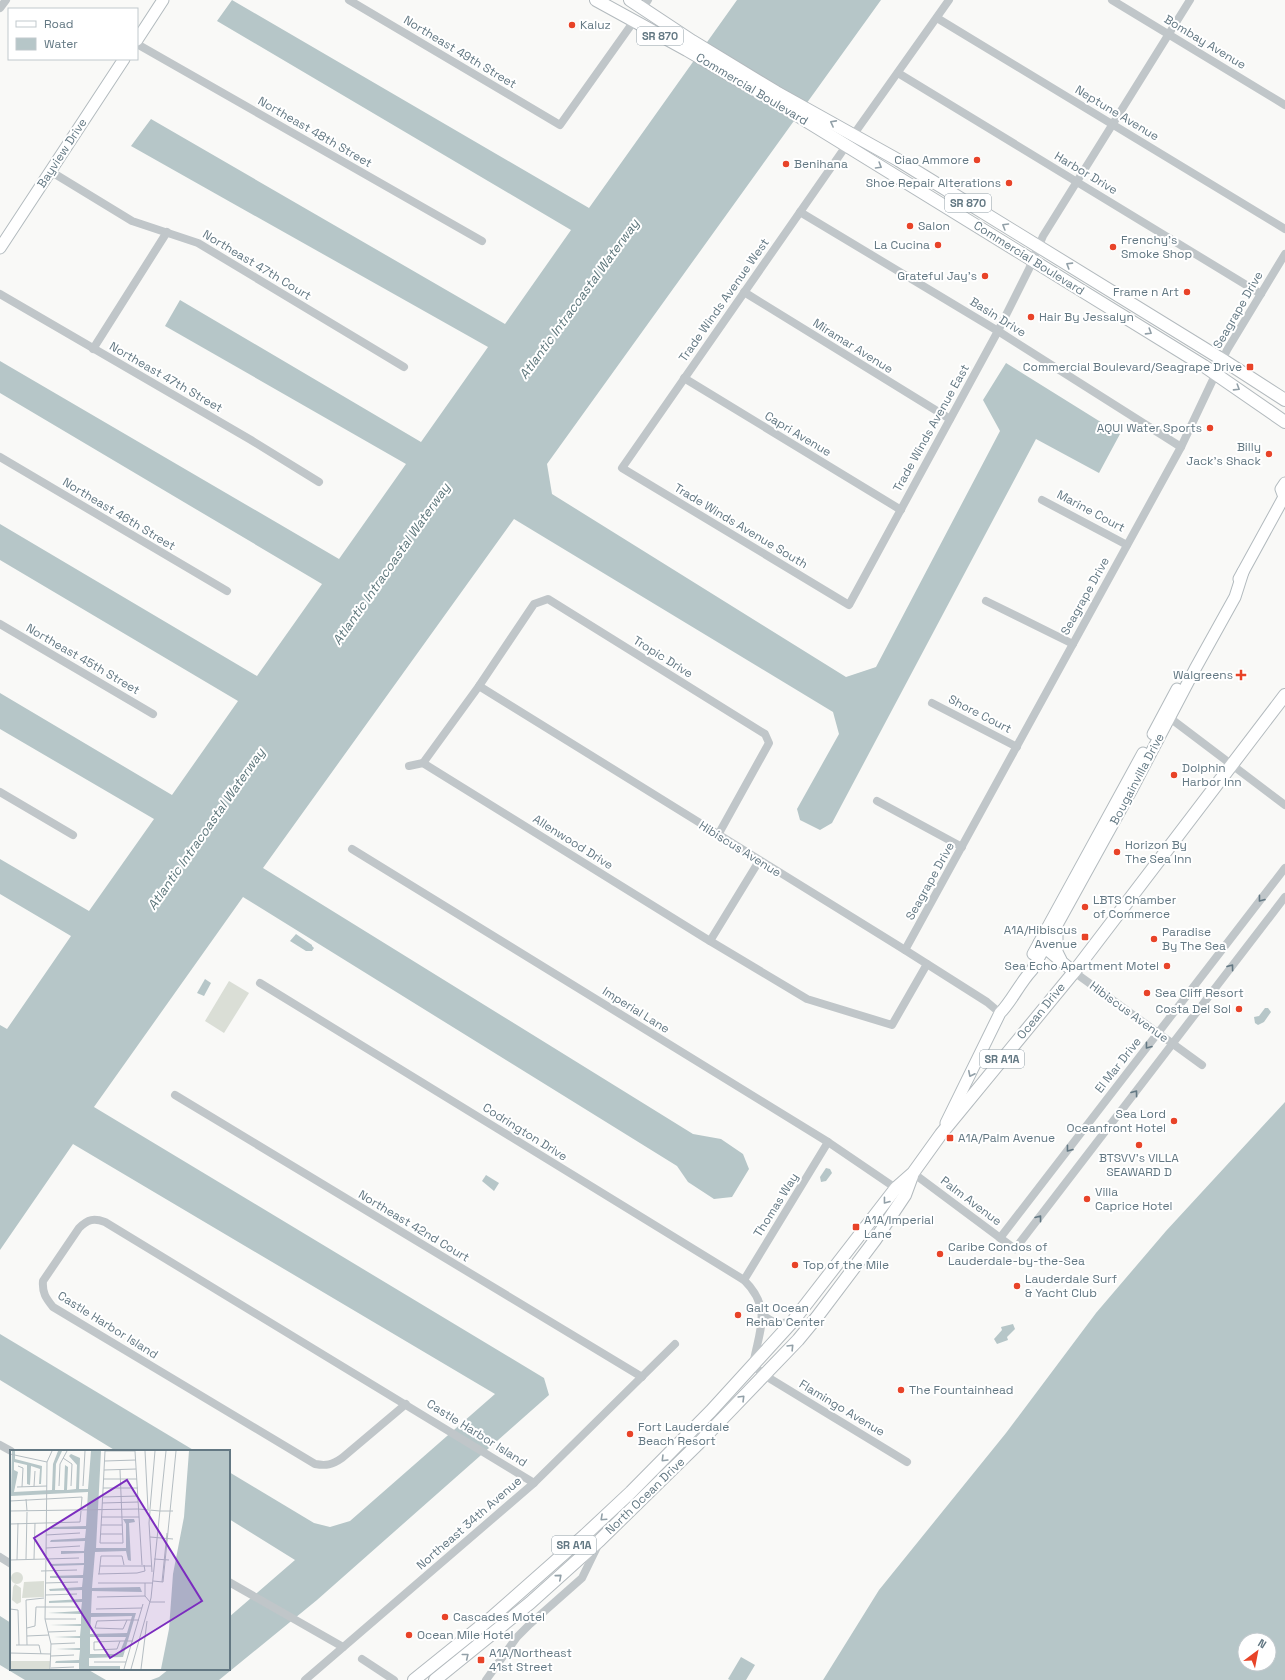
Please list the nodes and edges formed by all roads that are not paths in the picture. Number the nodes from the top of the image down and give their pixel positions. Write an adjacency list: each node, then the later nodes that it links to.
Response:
1 (6, 0): 10 (street)
2 (163, 0): 15 (street)
3 (349, 0): 13 (street, Northeast 49th Street)
4 (596, 0): 11 (main road, SR 870)
5 (630, 0): 9 (main road, SR 870)
6 (950, 0): 12 (street)
7 (1112, 0): 14 (street, Bombay Avenue)
8 (1190, 0): 14 (street)
9 (646, 4): 11 (main road); 17 (main road, SR 870)
10 (0, 8)
11 (610, 8): 13 (main road, SR 870)
12 (937, 18): 19 (street); 22 (street, Neptune Avenue)
13 (634, 21): 17 (main road, SR 870)
14 (1168, 34): 20 (street, Bombay Avenue); 22 (street)
15 (138, 38)
16 (138, 45): 31 (street, Northeast 48th Street)
17 (690, 45): 21 (main road, Commercial Boulevard / SR 870)
18 (123, 60): 26 (street, Bayview Drive)
19 (898, 72): 23 (street); 27 (street, Harbor Drive)
20 (1285, 105)
21 (809, 117): 23 (main road, Commercial Boulevard / SR 870, one-way to 21); 25 (main road, Commercial Boulevard / SR 870)
22 (1112, 124): 27 (street); 29 (street, Neptune Avenue)
23 (854, 134): 24 (main road, Commercial Boulevard / SR 870)
24 (869, 143): 25 (main road); 32 (main road, Commercial Boulevard / SR 870, one-way to 24)
25 (846, 146): 28 (street, Trade Winds Avenue West); 35 (main road, Commercial Boulevard / SR 870, one-way to 35)
26 (50, 171): 30 (street, Northeast 47th Court); 33 (street, Bayview Drive)
27 (1076, 181): 32 (street, Trade Winds Avenue East); 38 (street, Harbor Drive)
28 (800, 212): 36 (street, Trade Winds Avenue West); 39 (street, Basin Drive)
29 (1285, 229)
30 (167, 232): 40 (street); 42 (street, Northeast 47th Court)
31 (482, 241)
32 (1039, 246): 35 (street, Trade Winds Avenue East); 41 (main road, Commercial Boulevard / SR 870, one-way to 32)
33 (0, 248)
34 (1285, 254): 38 (street, Seagrape Drive)
35 (1033, 260): 39 (street, Trade Winds Avenue East); 43 (main road, Commercial Boulevard / SR 870, one-way to 43)
36 (744, 292): 44 (street, Trade Winds Avenue West); 46 (street, Miramar Avenue)
37 (0, 294): 40 (street, Northeast 47th Street)
38 (1261, 294): 41 (street, Seagrape Drive)
39 (998, 330): 46 (street, Trade Winds Avenue East); 48 (street, Basin Drive)
40 (93, 349): 51 (street, Northeast 47th Street)
41 (1223, 360): 43 (street, Seagrape Drive); 45 (main road, Commercial Boulevard / SR 870)
42 (404, 367)
43 (1216, 375): 47 (main road, Commercial Boulevard / SR 870, one-way to 47); 48 (street, Seagrape Drive)
44 (684, 378): 50 (street, Trade Winds Avenue West); 55 (street, Capri Avenue)
45 (1285, 400)
46 (950, 419): 55 (street, Trade Winds Avenue East)
47 (1285, 422)
48 (1181, 447): 56 (street, Seagrape Drive)
49 (0, 457): 57 (street, Northeast 46th Street)
50 (622, 468): 59 (street, Trade Winds Avenue South)
51 (319, 482)
52 (1285, 483): 53 (street)
53 (1284, 497): 66 (street, Bougainvilla Drive)
54 (1042, 500): 56 (street, Marine Court)
55 (901, 510): 59 (street, Trade Winds Avenue East)
56 (1127, 544): 61 (street, Seagrape Drive)
57 (227, 591)
58 (986, 601): 61 (street)
59 (849, 605)
60 (0, 624): 65 (street, Northeast 45th Street)
61 (1073, 644): 67 (street, Seagrape Drive)
62 (479, 686): 68 (street); 74 (street, Hibiscus Avenue); 74 (street, Tropic Drive)
63 (1285, 695): 69 (main road, Ocean Drive / SR A1A)
64 (932, 703): 67 (street, Shore Court)
65 (154, 714)
66 (1167, 716): 69 (street); 81 (street, Bougainvilla Drive); 83 (street, Bougainvilla Drive)
67 (1017, 747): 76 (street, Seagrape Drive)
68 (423, 763): 70 (street); 82 (street, Allenwood Drive)
69 (1232, 765): 73 (street); 87 (main road, Ocean Drive / SR A1A)
70 (409, 766)
71 (0, 792): 75 (street)
72 (877, 801): 76 (street)
73 (1285, 805)
74 (718, 834): 78 (street, Hibiscus Avenue)
75 (73, 835)
76 (962, 847): 84 (street, Seagrape Drive)
77 (352, 849): 95 (street, Imperial Lane)
78 (759, 861): 82 (street); 84 (street, Hibiscus Avenue)
79 (1285, 868): 90 (street, El Mar Drive, one-way to 90)
80 (1285, 897): 91 (street, one-way to 80)
81 (1057, 926): 83 (street, Bougainvilla Drive); 85 (street)
82 (710, 941): 86 (street, Allenwood Drive)
83 (1042, 945): 85 (street, Hibiscus Avenue); 89 (street, Bougainvilla Drive)
84 (905, 950): 86 (street, Hibiscus Avenue)
85 (1060, 960): 87 (street, Hibiscus Avenue)
86 (927, 964): 89 (street, Hibiscus Avenue)
87 (1074, 972): 90 (street, Hibiscus Avenue); 94 (main road, Ocean Drive / SR A1A)
88 (260, 983): 99 (street, Codrington Drive)
89 (1000, 1013): 94 (street, Bougainvilla Drive, one-way to 94)
90 (1158, 1033): 91 (street, Hibiscus Avenue); 98 (street, El Mar Drive, one-way to 98)
91 (1173, 1044): 92 (street, Hibiscus Avenue); 98 (street, Palm Avenue, one-way to 91)
92 (1202, 1065)
93 (175, 1095): 105 (street, Northeast 42nd Court)
94 (941, 1134): 96 (main road, North Ocean Drive / SR A1A)
95 (828, 1142): 97 (street, Imperial Lane); 99 (street, Thomas Way)
96 (913, 1173): 97 (main road, North Ocean Drive / SR A1A); 98 (street, Palm Avenue)
97 (901, 1192): 101 (main road, North Ocean Drive / SR A1A, one-way to 101); 104 (main road, North Ocean Drive / SR A1A, one-way to 97)
98 (1000, 1238)
99 (744, 1280): 100 (street, Codrington Drive)
100 (763, 1315): 101 (street); 103 (street, Codrington Drive)
101 (793, 1321): 103 (main road, North Ocean Drive / SR A1A)
102 (675, 1344): 105 (street)
103 (753, 1365): 104 (street); 119 (main road, North Ocean Drive / SR A1A, one-way to 119)
104 (764, 1375): 109 (street, Flamingo Avenue); 111 (main road, North Ocean Drive / SR A1A, one-way to 104)
105 (642, 1377): 110 (street, Northeast 34th Avenue)
106 (406, 1404): 106 (street, Castle Harbor Island); 110 (street, Castle Harbor Island)
107 (0, 1445): 108 (street)
108 (10, 1451)
109 (907, 1462)
110 (534, 1483): 115 (street, Northeast 34th Avenue)
111 (600, 1540): 120 (main road, North Ocean Drive / SR A1A, one-way to 111); 121 (street)
112 (0, 1557): 113 (street)
113 (10, 1563)
114 (230, 1583): 115 (street)
115 (343, 1647): 117 (street, Northeast 34th Avenue)
116 (362, 1659): 118 (street)
117 (305, 1680)
118 (394, 1680)
119 (414, 1680)
120 (436, 1680)
121 (486, 1680)

